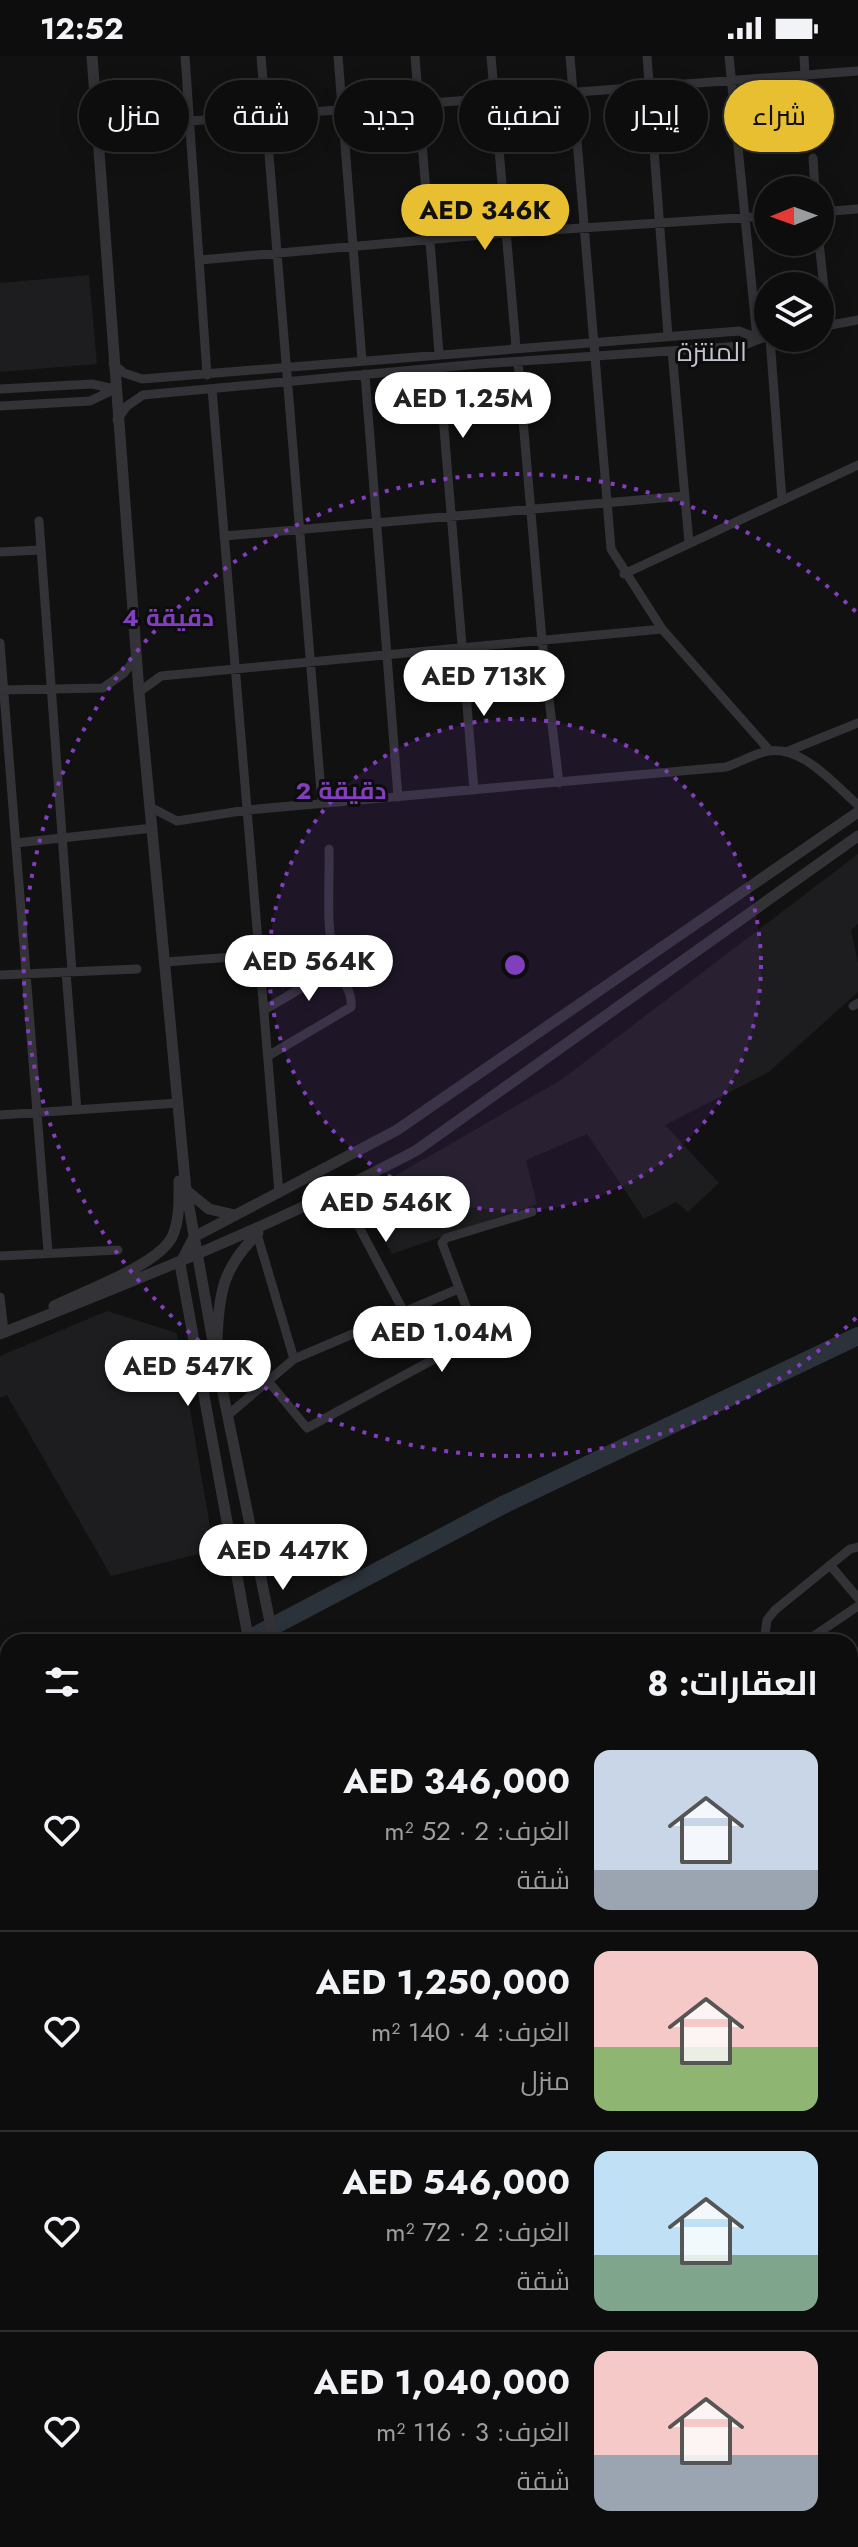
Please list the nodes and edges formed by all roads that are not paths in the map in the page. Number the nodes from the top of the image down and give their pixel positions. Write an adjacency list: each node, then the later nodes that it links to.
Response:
1 (92, 56): 13 (street)
2 (185, 56): 22 (street)
3 (261, 56): 14 (street)
4 (338, 56): 15 (street)
5 (415, 56): 16 (street)
6 (491, 56): 17 (street)
7 (570, 56): 18 (street)
8 (647, 56): 19 (street)
9 (729, 56): 20 (street)
10 (804, 56): 12 (street)
11 (858, 71): 12 (street)
12 (805, 75): 20 (street)
13 (93, 80)
14 (263, 80)
15 (339, 80)
16 (416, 80)
17 (492, 80)
18 (572, 80)
19 (649, 80)
20 (731, 80)
21 (205, 120): 22 (street)
22 (190, 121): 43 (street)
23 (97, 152): 58 (street)
24 (269, 152): 42 (street)
25 (345, 152): 41 (street)
26 (422, 152): 40 (street)
27 (498, 152): 39 (street)
28 (578, 152): 38 (street)
29 (654, 152): 37 (street)
30 (738, 152): 36 (street)
31 (813, 158): 32 (street)
32 (814, 176)
33 (858, 209): 34 (street)
34 (834, 211)
35 (754, 217): 36 (street)
36 (745, 218): 37 (street); 44 (street)
37 (660, 223): 38 (street); 47 (street)
38 (585, 228): 39 (street); 50 (street)
39 (505, 233): 40 (street); 51 (street)
40 (429, 240): 41 (street); 54 (street)
41 (353, 247): 42 (street); 56 (street)
42 (277, 253): 43 (street); 59 (street)
43 (200, 260): 62 (street)
44 (754, 308)
45 (858, 320): 46 (street)
46 (834, 324)
47 (668, 336): 48 (street); 50 (street)
48 (754, 337)
49 (754, 340): 52 (street)
50 (594, 341): 51 (street); 55 (street)
51 (516, 347): 54 (street)
52 (672, 351): 55 (street); 70 (street)
53 (770, 352): 71 (street)
54 (439, 353): 56 (street)
55 (595, 358): 57 (street); 72 (street)
56 (362, 360): 59 (street)
57 (518, 362): 60 (street); 73 (street)
58 (113, 364): 62 (street); 65 (street)
59 (285, 367): 62 (street); 63 (street)
60 (439, 368): 61 (street); 74 (street)
61 (365, 374): 63 (street); 76 (street)
62 (207, 375)
63 (287, 382): 66 (street); 77 (street)
64 (0, 389): 65 (street)
65 (115, 389): 67 (street); 68 (street)
66 (212, 389): 68 (street); 78 (street)
67 (0, 406)
68 (117, 420): 88 (street)
69 (857, 468): 71 (street)
70 (685, 496): 72 (street); 79 (street)
71 (782, 500): 79 (street)
72 (607, 503): 73 (street); 82 (street)
73 (533, 510): 74 (street); 84 (street)
74 (454, 516): 76 (street); 86 (street)
75 (39, 521): 80 (street)
76 (374, 523): 77 (street); 87 (street)
77 (299, 529): 78 (street); 89 (street)
78 (224, 536): 90 (street)
79 (689, 543): 82 (street)
80 (41, 550): 81 (street); 91 (street)
81 (0, 552)
82 (624, 574): 83 (street)
83 (662, 629): 84 (street); 95 (street)
84 (542, 640): 86 (street); 97 (street)
85 (0, 643): 92 (street)
86 (462, 647): 87 (street); 98 (street)
87 (385, 654): 89 (street); 99 (street)
88 (137, 657): 91 (street); 93 (street)
89 (312, 661): 90 (street); 100 (street)
90 (235, 668): 93 (street); 103 (street)
91 (51, 689): 92 (street); 107 (street)
92 (2, 690): 108 (street)
93 (139, 692): 102 (street)
94 (858, 723): 96 (street)
95 (770, 751): 96 (street); 97 (street)
96 (786, 752): 101 (street)
97 (559, 783): 98 (street)
98 (474, 790): 99 (street)
99 (398, 797): 100 (street)
100 (322, 804): 103 (street)
101 (858, 805)
102 (150, 807): 103 (street); 105 (street)
103 (247, 810): 111 (street)
104 (858, 812): 127 (street)
105 (153, 828): 107 (street); 112 (street)
106 (857, 838): 126 (street)
107 (62, 839): 108 (street); 115 (street)
108 (16, 843): 116 (street)
109 (329, 849): 110 (street)
110 (332, 946): 111 (street); 113 (street)
111 (259, 951): 112 (street); 118 (street)
112 (165, 962): 120 (street)
113 (337, 967): 118 (street); 119 (street)
114 (137, 969): 115 (street)
115 (69, 972): 116 (street); 121 (street)
116 (29, 973): 117 (street); 122 (street)
117 (0, 975)
118 (264, 1010): 119 (street)
119 (268, 1056): 127 (street)
120 (178, 1103): 121 (street); 124 (street)
121 (77, 1110): 122 (street)
122 (39, 1113): 123 (street); 133 (street)
123 (0, 1115)
124 (180, 1130): 125 (street); 140 (street)
125 (186, 1190): 129 (street); 131 (street)
126 (340, 1191): 130 (street); 139 (street)
127 (279, 1193): 129 (street)
128 (532, 1212): 137 (street)
129 (235, 1215): 131 (street)
130 (260, 1230): 135 (street); 141 (street); 142 (street)
131 (194, 1237): 135 (street); 136 (street)
132 (118, 1250): 133 (street)
133 (48, 1252): 134 (street)
134 (0, 1256)
135 (196, 1257): 136 (street); 141 (street)
136 (180, 1264): 140 (street); 149 (street)
137 (458, 1289): 139 (street); 143 (street)
138 (0, 1297): 140 (street)
139 (404, 1312): 142 (street)
140 (1, 1333)
141 (216, 1359): 144 (street)
142 (294, 1359): 143 (street)
143 (268, 1381): 144 (street)
144 (228, 1415): 150 (street)
145 (858, 1547): 146 (street)
146 (830, 1565): 147 (street); 151 (street)
147 (858, 1598)
148 (858, 1606): 152 (street)
149 (247, 1634)
150 (273, 1634)
151 (765, 1634)
152 (817, 1634)

